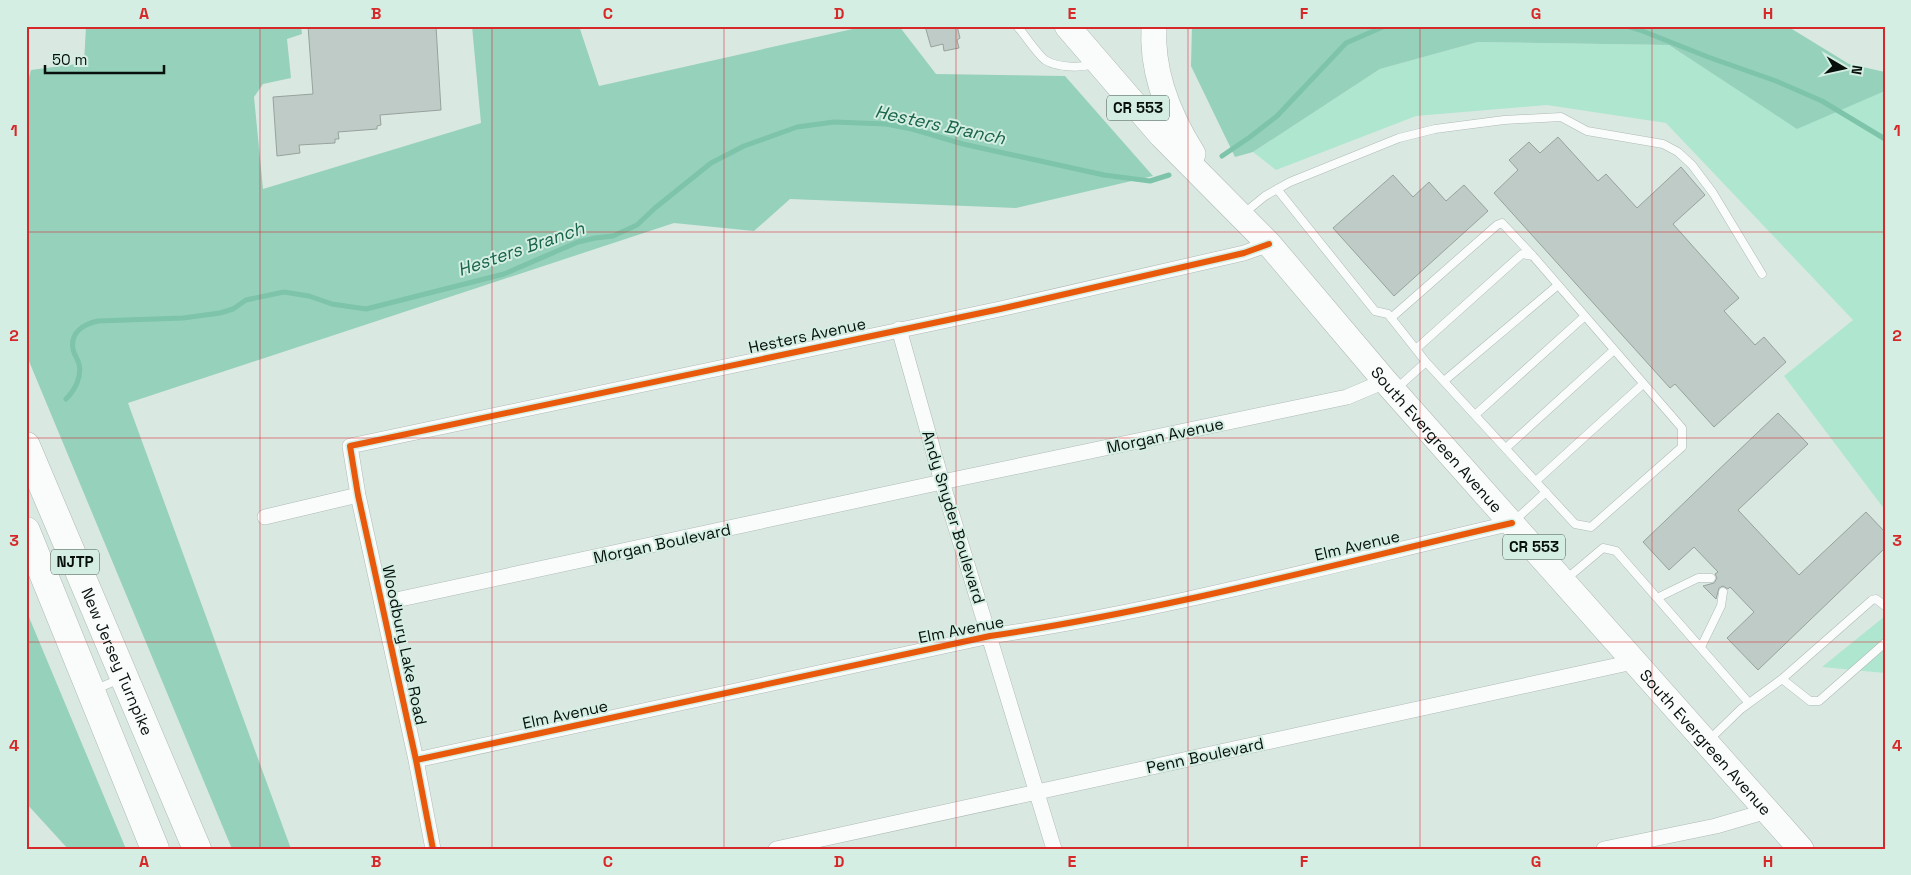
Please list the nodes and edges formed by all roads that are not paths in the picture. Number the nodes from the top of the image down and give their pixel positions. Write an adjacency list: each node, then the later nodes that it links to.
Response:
1 (1017, 26): 4 (lane)
2 (1067, 26): 4 (main road, South Evergreen Avenue / CR 553)
3 (1154, 26): 5 (main road, South Evergreen Avenue / CR 553)
4 (1099, 63): 5 (main road, South Evergreen Avenue / CR 553)
5 (1213, 186): 7 (main road, South Evergreen Avenue / CR 553)
6 (1277, 189): 7 (lane); 10 (lane); 13 (lane)
7 (1241, 215): 8 (main road, South Evergreen Avenue / CR 553)
8 (1269, 244): 14 (street, Hesters Avenue); 20 (main road, South Evergreen Avenue / CR 553)
9 (1533, 256): 11 (lane); 13 (lane); 15 (lane)
10 (1762, 274)
11 (1558, 285): 12 (lane); 18 (lane)
12 (1585, 316): 16 (lane); 21 (lane)
13 (1391, 318): 15 (lane)
14 (899, 329): 23 (street, Hesters Avenue); 26 (street, Andy Snyder Boulevard)
15 (1416, 349): 17 (lane)
16 (1614, 350): 19 (lane); 24 (lane)
17 (1426, 362): 18 (lane); 20 (lane)
18 (1444, 381): 21 (lane)
19 (1643, 384): 25 (lane); 27 (lane)
20 (1389, 386): 26 (street, Morgan Avenue); 30 (main road, South Evergreen Avenue / CR 553)
21 (1475, 414): 24 (lane)
22 (26, 446): 42 (highway, New Jersey Turnpike / NJTP)
23 (350, 446): 28 (street, Woodbury Lake Road)
24 (1506, 448): 25 (lane)
25 (1536, 481): 27 (lane)
26 (942, 482): 36 (street, Morgan Boulevard); 38 (street, Andy Snyder Boulevard)
27 (1546, 492): 30 (lane)
28 (358, 495): 29 (street); 36 (street, Woodbury Lake Road)
29 (265, 517)
30 (1512, 522): 33 (main road, South Evergreen Avenue / CR 553); 38 (street, Elm Avenue)
31 (26, 531): 44 (highway, New Jersey Turnpike / NJTP)
32 (1711, 578): 35 (lane)
33 (1564, 582): 35 (lane); 41 (main road, South Evergreen Avenue / CR 553)
34 (1723, 592): 40 (lane)
35 (1657, 598): 40 (lane)
36 (382, 603): 47 (street, Woodbury Lake Road)
37 (1885, 606): 43 (lane)
38 (990, 636): 47 (street, Elm Avenue); 48 (street, Andy Snyder Boulevard)
39 (1885, 643): 43 (lane)
40 (1700, 647): 45 (lane)
41 (1633, 662): 46 (main road, South Evergreen Avenue / CR 553); 48 (street, Penn Boulevard)
42 (124, 678): 44 (lane); 51 (highway, New Jersey Turnpike / NJTP)
43 (1782, 679): 45 (lane)
44 (92, 690): 50 (highway, New Jersey Turnpike / NJTP)
45 (1749, 703): 46 (lane)
46 (1706, 743): 49 (main road, South Evergreen Avenue / CR 553)
47 (416, 760): 52 (street, Woodbury Lake Road)
48 (1037, 791): 53 (street, Penn Boulevard); 54 (street, Andy Snyder Boulevard)
49 (1766, 811): 55 (street); 56 (main road, South Evergreen Avenue / CR 553)
50 (155, 849)
51 (197, 849)
52 (432, 849)
53 (776, 849)
54 (1054, 849)
55 (1604, 849)
56 (1801, 849)

